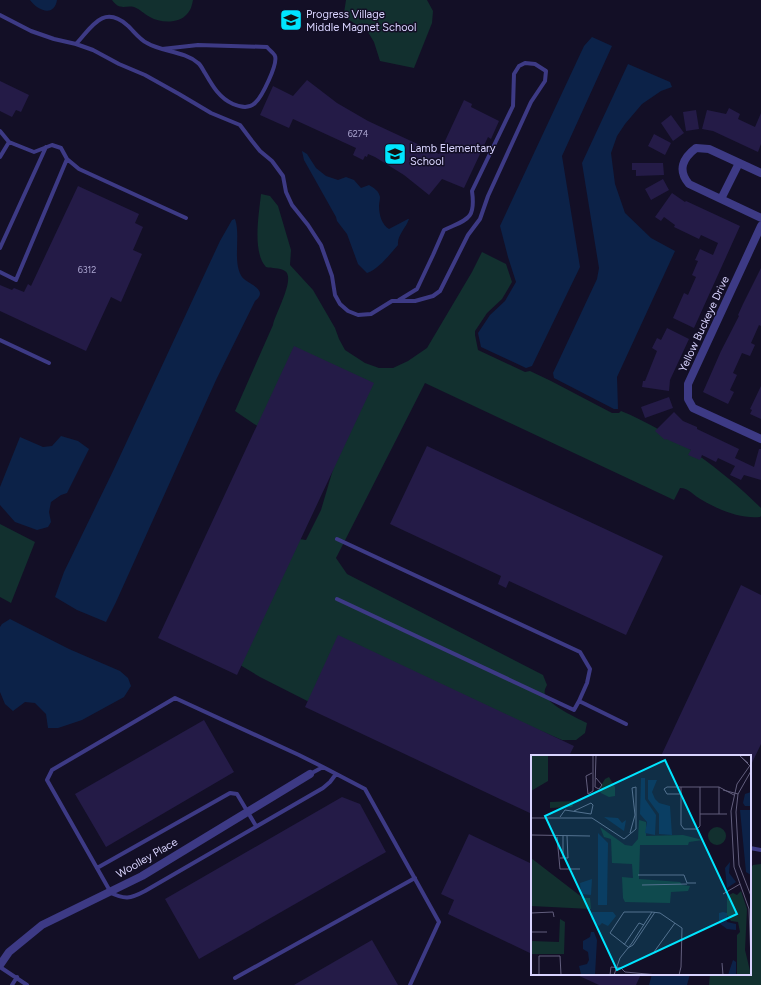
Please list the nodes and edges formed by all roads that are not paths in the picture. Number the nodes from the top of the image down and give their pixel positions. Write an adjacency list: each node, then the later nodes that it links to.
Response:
1 (0, 15): 2 (lane)
2 (76, 44): 3 (lane); 17 (lane)
3 (162, 49): 3 (lane)
4 (0, 131): 5 (lane)
5 (9, 142): 6 (lane); 7 (lane)
6 (46, 147): 8 (lane); 15 (lane)
7 (0, 158)
8 (67, 159): 12 (lane); 16 (lane)
9 (739, 163): 10 (street); 11 (street); 11 (street)
10 (761, 174)
11 (721, 199): 13 (street)
12 (186, 218)
13 (761, 218)
14 (761, 226): 20 (street, Yellow Buckeye Drive)
15 (0, 248)
16 (0, 272)
17 (399, 300): 17 (lane)
18 (0, 340): 19 (lane)
19 (49, 363)
20 (761, 439)
21 (337, 539): 23 (lane)
22 (337, 599): 23 (lane)
23 (578, 701): 24 (lane)
24 (626, 724)
25 (322, 767): 26 (lane); 27 (lane); 32 (lane)
26 (310, 774): 28 (street, Woolley Place)
27 (336, 774): 29 (lane); 33 (lane)
28 (248, 811): 29 (lane); 32 (lane); 34 (street, Woolley Place)
29 (256, 826): 34 (lane)
30 (751, 848): 31 (lane)
31 (761, 850)
32 (97, 868): 34 (lane)
33 (415, 878): 37 (lane); 40 (lane)
34 (110, 892): 35 (street, Woolley Place)
35 (0, 966): 36 (lane)
36 (17, 978): 38 (lane); 39 (lane)
37 (235, 978)
38 (12, 985)
39 (27, 985)
40 (410, 985)

